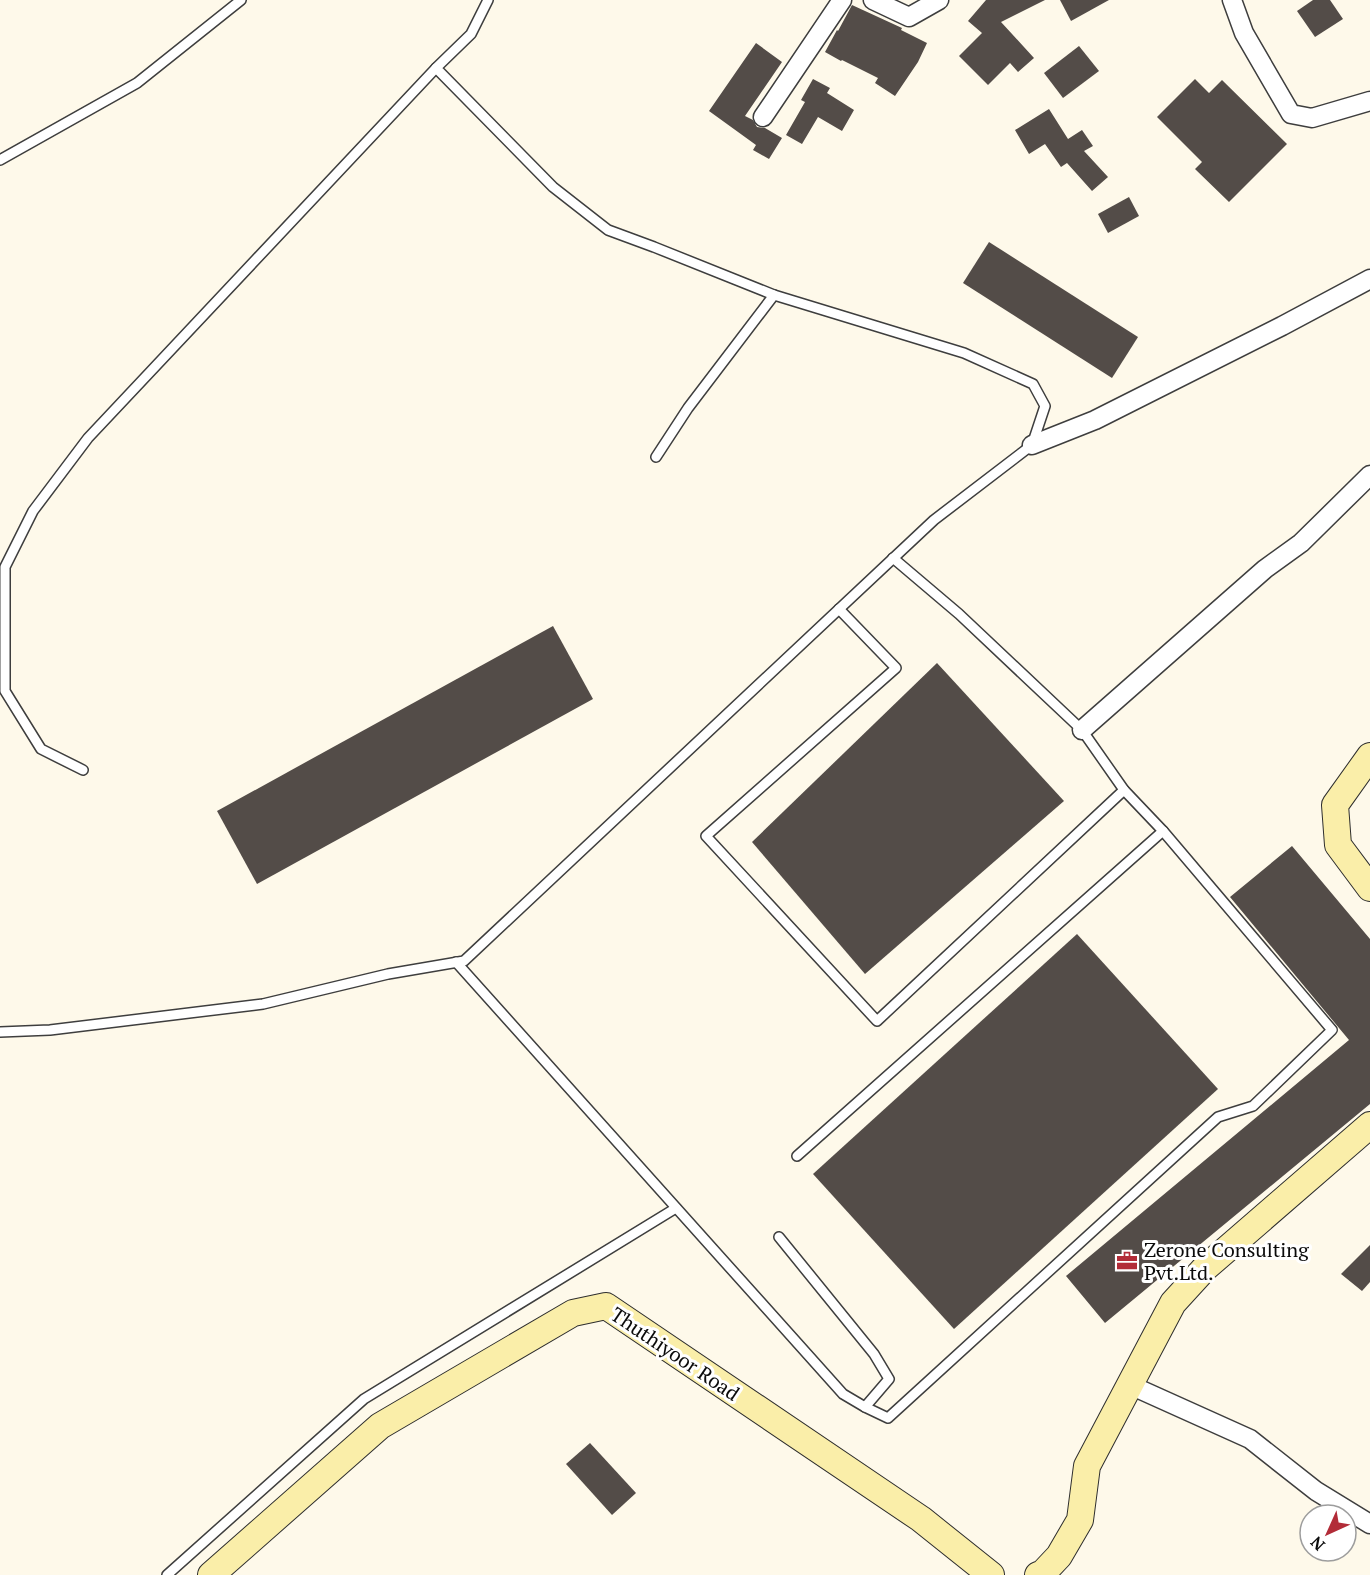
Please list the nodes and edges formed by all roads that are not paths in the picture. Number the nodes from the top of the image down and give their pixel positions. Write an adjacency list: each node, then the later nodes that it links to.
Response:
1 (241, 0): 10 (lane)
2 (488, 0): 7 (lane)
3 (842, 0): 9 (street)
4 (873, 0): 5 (street)
5 (939, 0)
6 (1232, 0): 8 (street)
7 (436, 68): 12 (lane); 20 (lane)
8 (1370, 101)
9 (763, 117)
10 (0, 160)
11 (1370, 279): 13 (street)
12 (774, 295): 13 (lane); 14 (lane)
13 (1032, 445): 16 (lane)
14 (656, 457)
15 (1370, 475): 18 (street)
16 (893, 558): 17 (lane); 18 (lane)
17 (839, 609): 21 (lane); 24 (lane)
18 (1082, 730): 21 (lane)
19 (1370, 756): 23 (street)
20 (83, 770)
21 (1124, 790): 22 (lane)
22 (1163, 831): 27 (lane); 31 (lane)
23 (1370, 888)
24 (456, 962): 25 (lane); 28 (lane)
25 (0, 1032)
26 (1370, 1125): 30 (street)
27 (797, 1156)
28 (676, 1208): 31 (lane); 33 (lane)
29 (779, 1237): 31 (lane)
30 (1130, 1385): 32 (street); 36 (street)
31 (865, 1407)
32 (1370, 1524)
33 (167, 1575)
34 (211, 1575): 35 (street, Thuthiyoor Road)
35 (991, 1575)
36 (1038, 1575)

